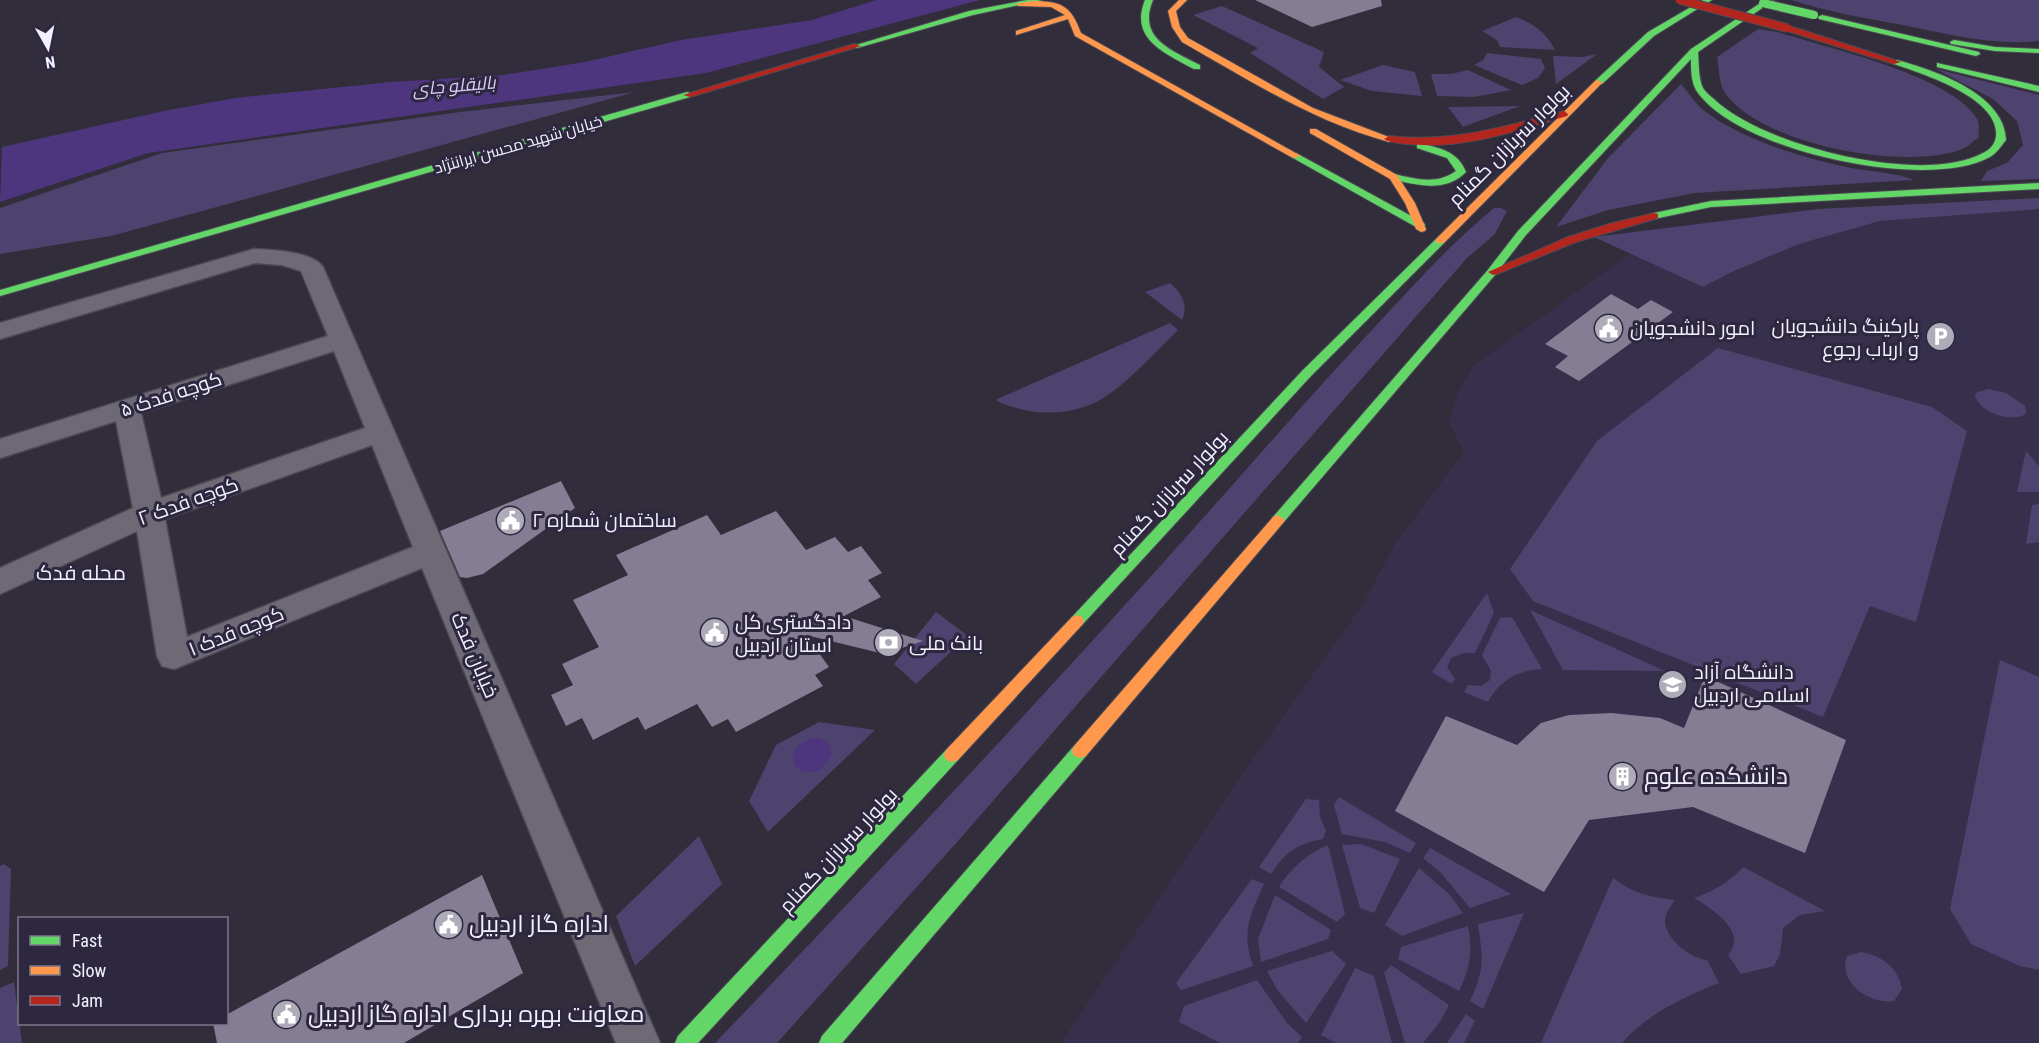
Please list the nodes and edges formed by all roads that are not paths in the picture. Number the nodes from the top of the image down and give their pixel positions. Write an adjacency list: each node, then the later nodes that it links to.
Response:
1 (1038, 0): 9 (main road, خیابان شهید محسن ایراننژاد)
2 (1149, 0): 17 (main road)
3 (1183, 0): 23 (main road)
4 (1660, 0): 8 (main road)
5 (1680, 0): 12 (main road, bridge)
6 (1750, 0): 10 (main road, bridge)
7 (1770, 0): 14 (main road)
8 (1704, 3): 21 (main road, بولوار سربازان گمنام)
9 (1019, 4): 11 (main road); 29 (main road, خیابان شهید محسن ایراننژاد)
10 (1814, 15): 15 (main road); 16 (main road)
11 (1071, 16): 13 (main road); 20 (main road)
12 (1787, 28): 14 (main road); 19 (main road)
13 (1019, 33)
14 (1694, 51): 28 (main road)
15 (2039, 51)
16 (2016, 64)
17 (1213, 76)
18 (1204, 87): 20 (main road)
19 (2039, 89)
20 (1185, 94): 26 (main road)
21 (1568, 112): 23 (main road); 27 (main road, بولوار سربازان گمنام)
22 (1302, 125): 24 (main road)
23 (1406, 142): 24 (main road)
24 (1394, 177): 26 (main road)
25 (2039, 186): 28 (main road)
26 (1419, 225): 27 (main road)
27 (1428, 254): 39 (main road, بولوار سربازان گمنام)
28 (1491, 273): 40 (main road)
29 (0, 293)
30 (0, 331): 31 (street, خیابان فدک)
31 (342, 340): 32 (street, کوچه فدک ۵); 33 (street, خیابان فدک)
32 (127, 409): 34 (street, کوچه فدک ۵); 35 (street, کوچه فدک ۱)
33 (381, 432): 35 (street, کوچه فدک ۲); 36 (street, خیابان فدک)
34 (0, 449)
35 (149, 513): 36 (street, کوچه فدک ۱); 37 (street, کوچه فدک ۲)
36 (431, 552): 38 (street, خیابان فدک)
37 (0, 582)
38 (638, 1043)
39 (685, 1043)
40 (829, 1043)

